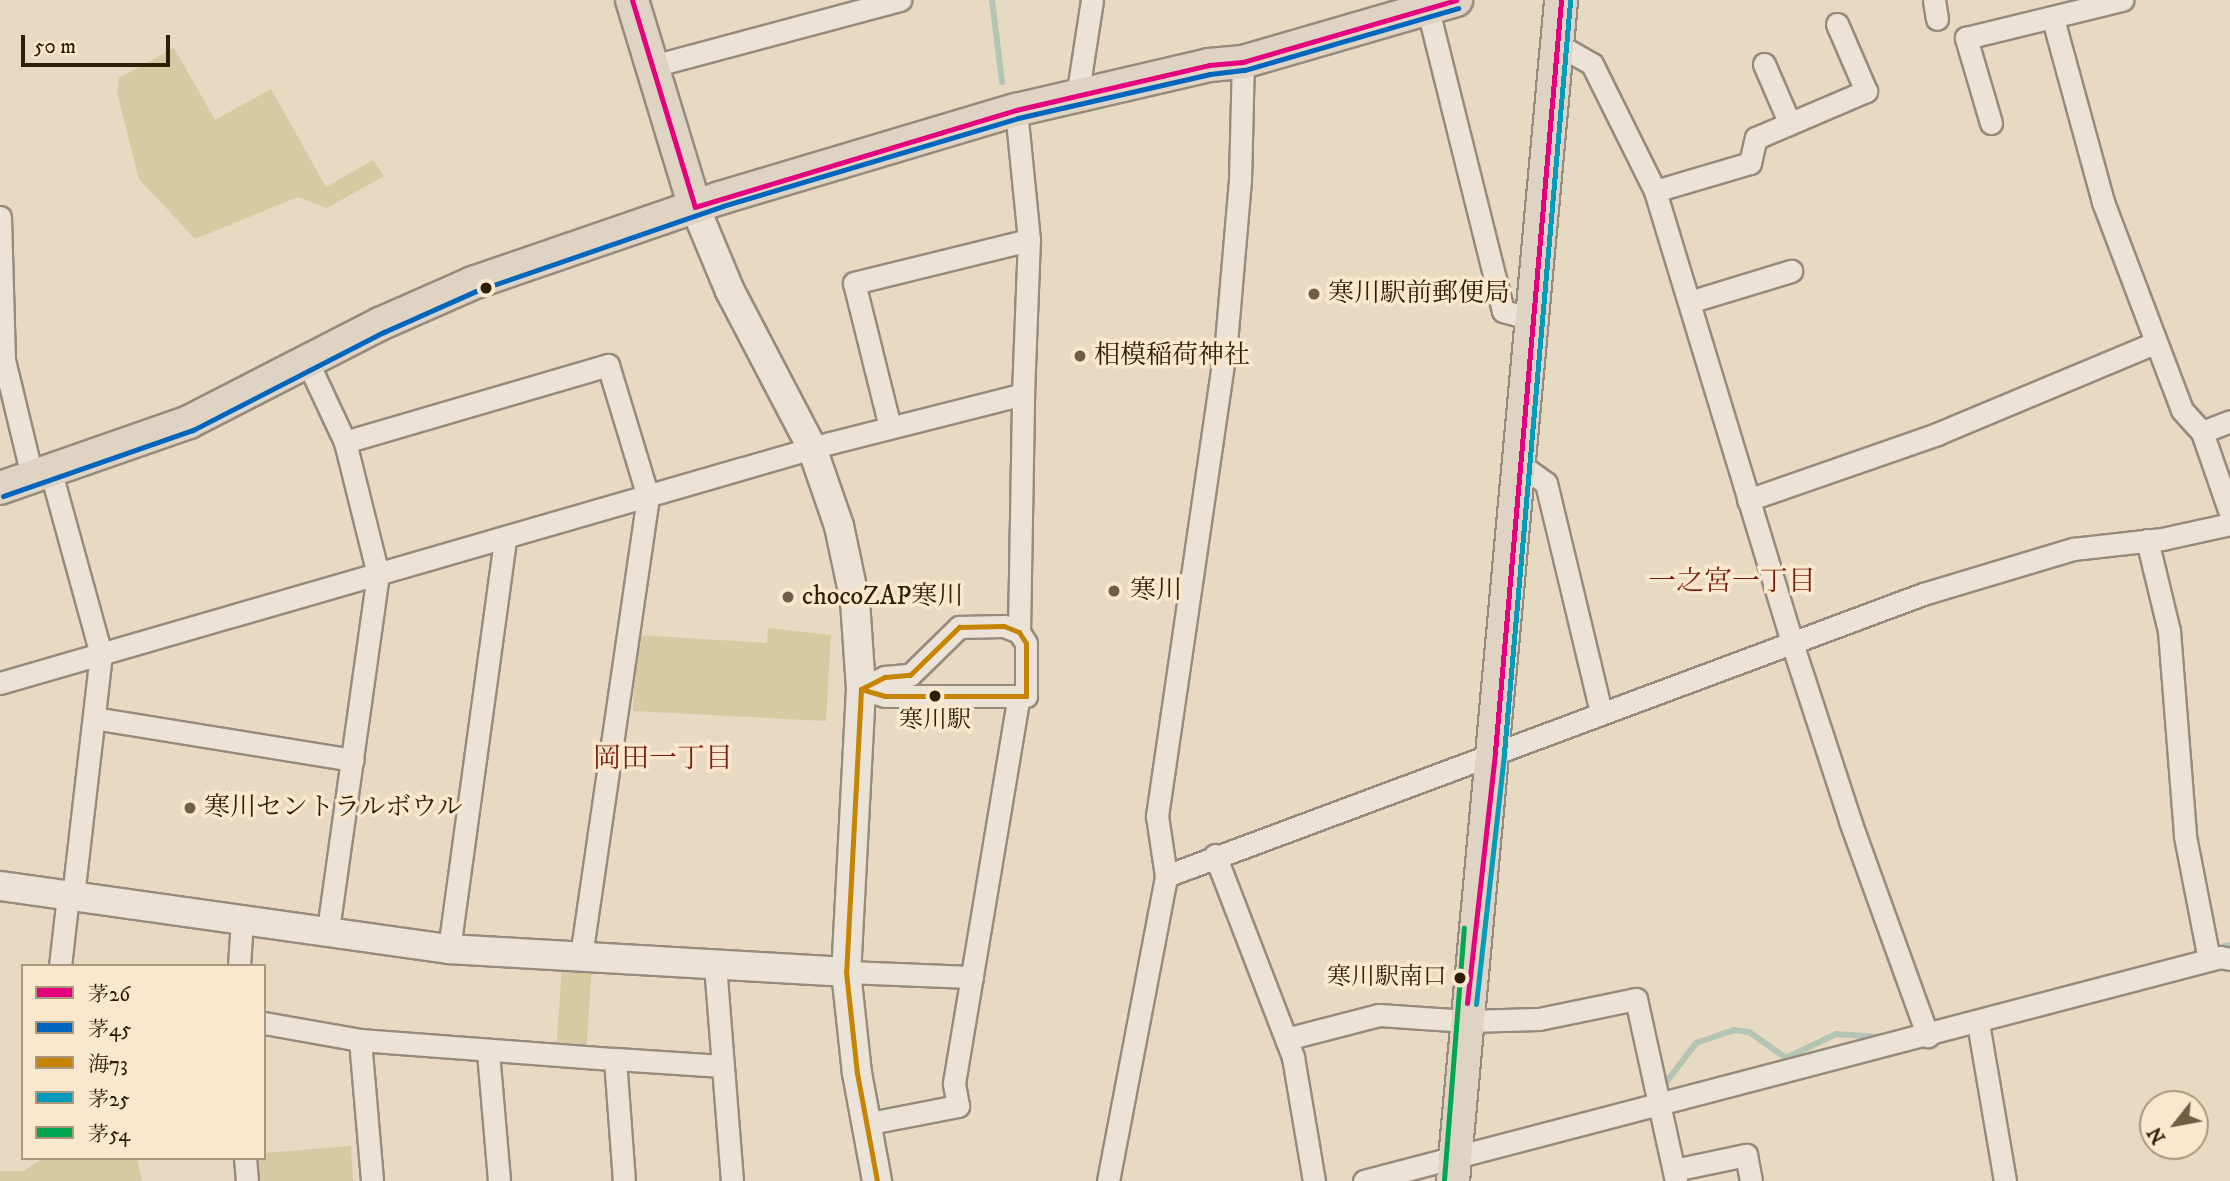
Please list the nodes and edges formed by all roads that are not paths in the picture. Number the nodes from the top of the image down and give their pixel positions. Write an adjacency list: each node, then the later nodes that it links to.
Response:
1 (632, 0): 12 (main road)
2 (900, 0): 12 (street)
3 (1092, 0): 13 (street)
4 (1561, 0): 9 (main road)
5 (2122, 0): 7 (street)
6 (1442, 5): 10 (main road); 23 (street)
7 (2053, 19): 15 (street); 24 (street)
8 (1837, 24): 16 (street)
9 (1559, 45): 17 (street); 23 (main road)
10 (1243, 62): 13 (main road); 53 (street)
11 (1764, 64): 16 (street)
12 (653, 66): 18 (main road)
13 (1076, 97): 14 (main road)
14 (1016, 110): 18 (main road); 20 (street)
15 (1991, 123)
16 (1790, 124): 17 (street)
17 (1655, 191): 22 (street)
18 (695, 207): 25 (main road); 31 (street)
19 (0, 217): 33 (street)
20 (1029, 240): 26 (street); 28 (street)
21 (1791, 271): 22 (street)
22 (1689, 302): 36 (street)
23 (1533, 319): 32 (main road)
24 (2155, 343): 29 (street); 36 (street)
25 (308, 363): 30 (street); 33 (main road)
26 (1023, 394): 28 (street); 42 (street)
27 (2230, 421): 29 (street)
28 (890, 426): 31 (street)
29 (2202, 432): 37 (street)
30 (345, 442): 35 (street); 41 (street)
31 (812, 448): 35 (street); 46 (street)
32 (1521, 466): 48 (street); 50 (main road)
33 (41, 473): 34 (main road); 44 (street)
34 (0, 488)
35 (648, 497): 39 (street); 59 (street)
36 (1748, 500): 43 (street)
37 (2230, 513)
38 (2230, 524): 40 (street)
39 (505, 538): 41 (street); 58 (street)
40 (2147, 540): 43 (street); 61 (street)
41 (378, 575): 44 (street); 51 (street)
42 (1019, 632): 46 (street); 47 (street)
43 (1791, 639): 48 (street); 70 (street)
44 (101, 654): 45 (street); 49 (street)
45 (0, 683)
46 (861, 689): 47 (street); 65 (street)
47 (1018, 699): 66 (street)
48 (1601, 712): 50 (street)
49 (94, 718): 51 (street); 55 (street)
50 (1495, 752): 52 (street); 67 (main road)
51 (352, 760): 57 (street)
52 (1215, 856): 53 (street); 71 (street)
53 (1166, 876): 87 (street)
54 (0, 886): 55 (street)
55 (71, 896): 56 (street); 62 (street)
56 (242, 920): 57 (street); 63 (street)
57 (328, 932): 58 (street)
58 (449, 949): 59 (street)
59 (581, 955): 64 (street)
60 (2230, 959): 61 (street)
61 (2208, 960): 69 (street)
62 (61, 964)
63 (239, 964)
64 (715, 965): 65 (street); 75 (street)
65 (846, 972): 66 (street); 77 (street)
66 (972, 977): 77 (street)
67 (1467, 1012): 71 (street); 76 (street); 79 (main road)
68 (266, 1023): 72 (street)
69 (1978, 1023): 70 (street); 91 (street)
70 (1928, 1037): 76 (street)
71 (1286, 1039): 88 (street)
72 (360, 1040): 73 (street); 82 (street)
73 (488, 1052): 74 (street); 83 (street)
74 (615, 1059): 75 (street); 84 (street)
75 (723, 1066): 85 (street)
76 (1659, 1096): 79 (street); 80 (street)
77 (865, 1124): 86 (street)
78 (245, 1160): 81 (street)
79 (1454, 1168): 89 (street)
80 (1675, 1175): 90 (street)
81 (247, 1181)
82 (372, 1181)
83 (499, 1181)
84 (624, 1181)
85 (732, 1181)
86 (877, 1181)
87 (1108, 1181)
88 (1314, 1181)
89 (1364, 1181)
90 (1751, 1181)
91 (2005, 1181)

